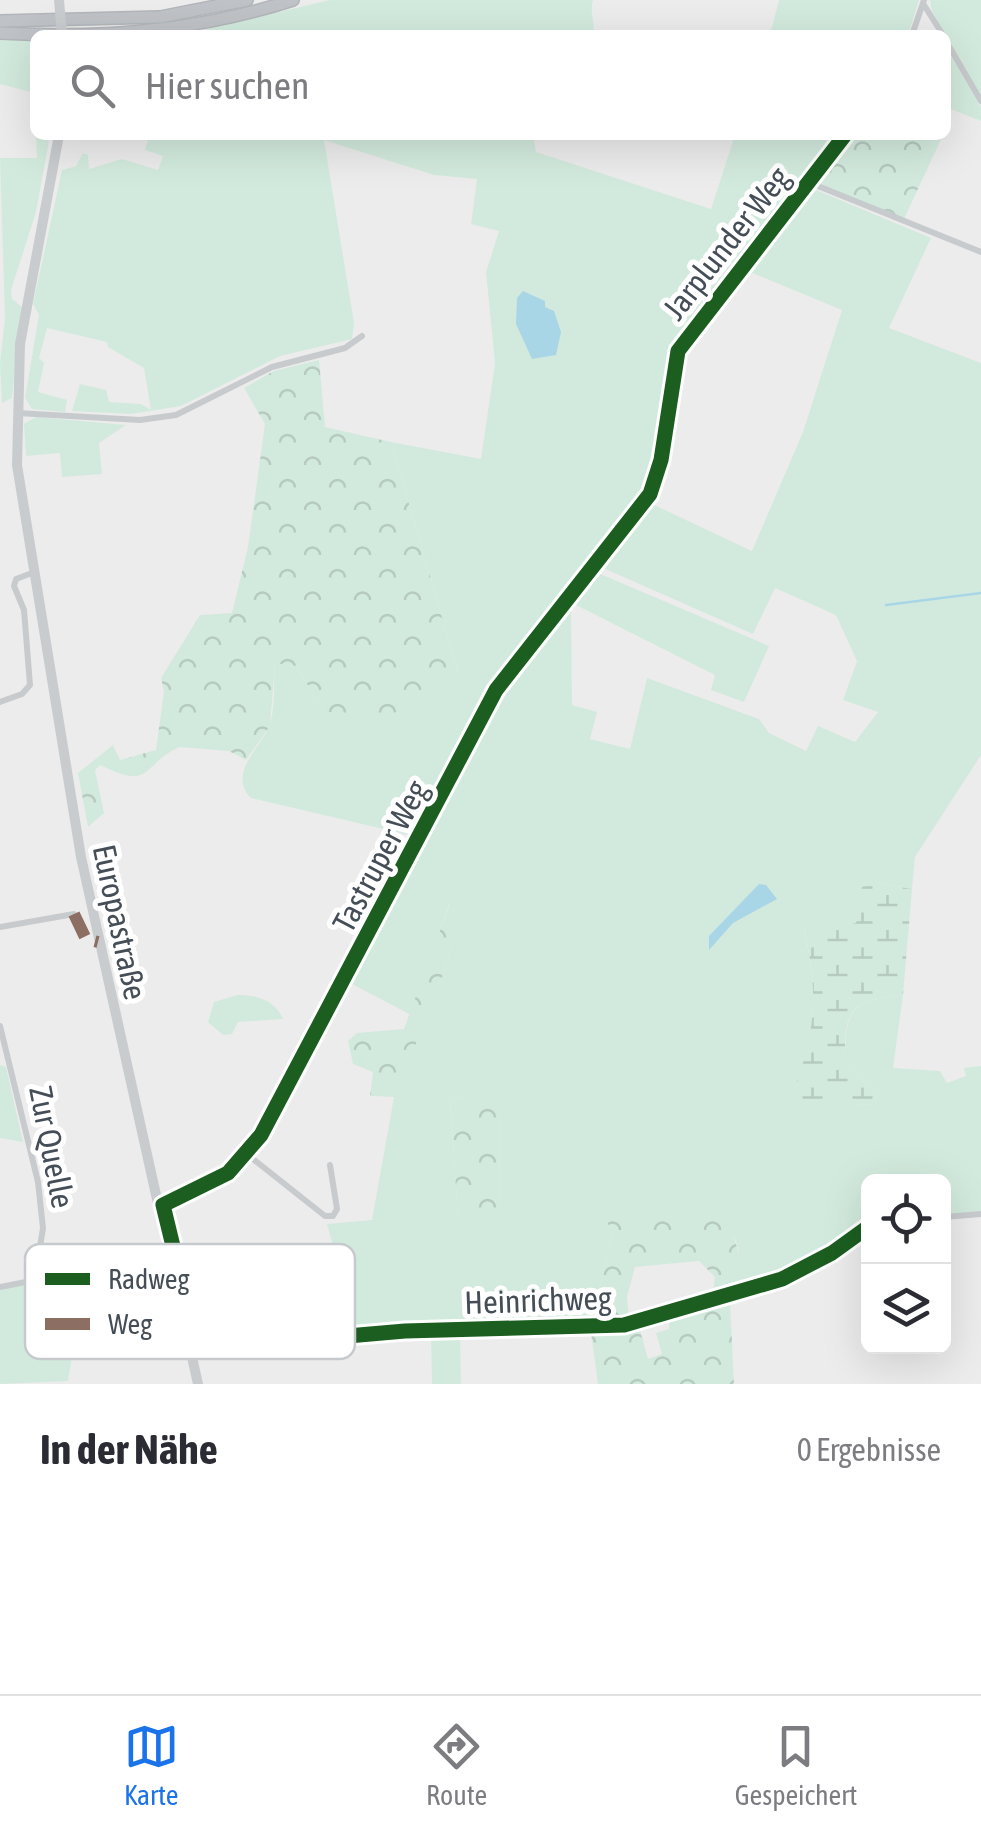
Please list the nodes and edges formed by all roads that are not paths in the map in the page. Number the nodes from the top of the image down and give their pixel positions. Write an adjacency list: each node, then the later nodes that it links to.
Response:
1 (59, 0): 6 (main road, bridge)
2 (247, 0): 5 (highway)
3 (293, 0): 5 (highway)
4 (924, 2): 7 (street); 8 (street)
5 (4, 27)
6 (62, 30)
7 (914, 30)
8 (940, 30)
9 (951, 50): 10 (street)
10 (981, 101)
11 (58, 140): 16 (main road, Europastraße)
12 (841, 140): 13 (street, Jarplunder Weg)
13 (808, 182): 14 (street); 17 (street, Jarplunder Weg)
14 (981, 252)
15 (362, 336): 16 (street)
16 (16, 413): 18 (main road, Europastraße)
17 (642, 510): 23 (street, Tastruper Weg)
18 (32, 573): 19 (street); 25 (main road, Europastraße)
19 (0, 702)
20 (74, 914): 21 (street)
21 (0, 928)
22 (0, 1026): 29 (street, Zur Quelle)
23 (248, 1155): 24 (street); 25 (street, Tastruper Weg)
24 (330, 1165)
25 (156, 1206): 30 (main road, Europastraße)
26 (981, 1214): 27 (street)
27 (951, 1216)
28 (861, 1232): 33 (street, Heinrichweg)
29 (40, 1244)
30 (166, 1244)
31 (25, 1280): 32 (street)
32 (0, 1286)
33 (355, 1335)
34 (192, 1359): 35 (main road, Europastraße)
35 (198, 1384)

